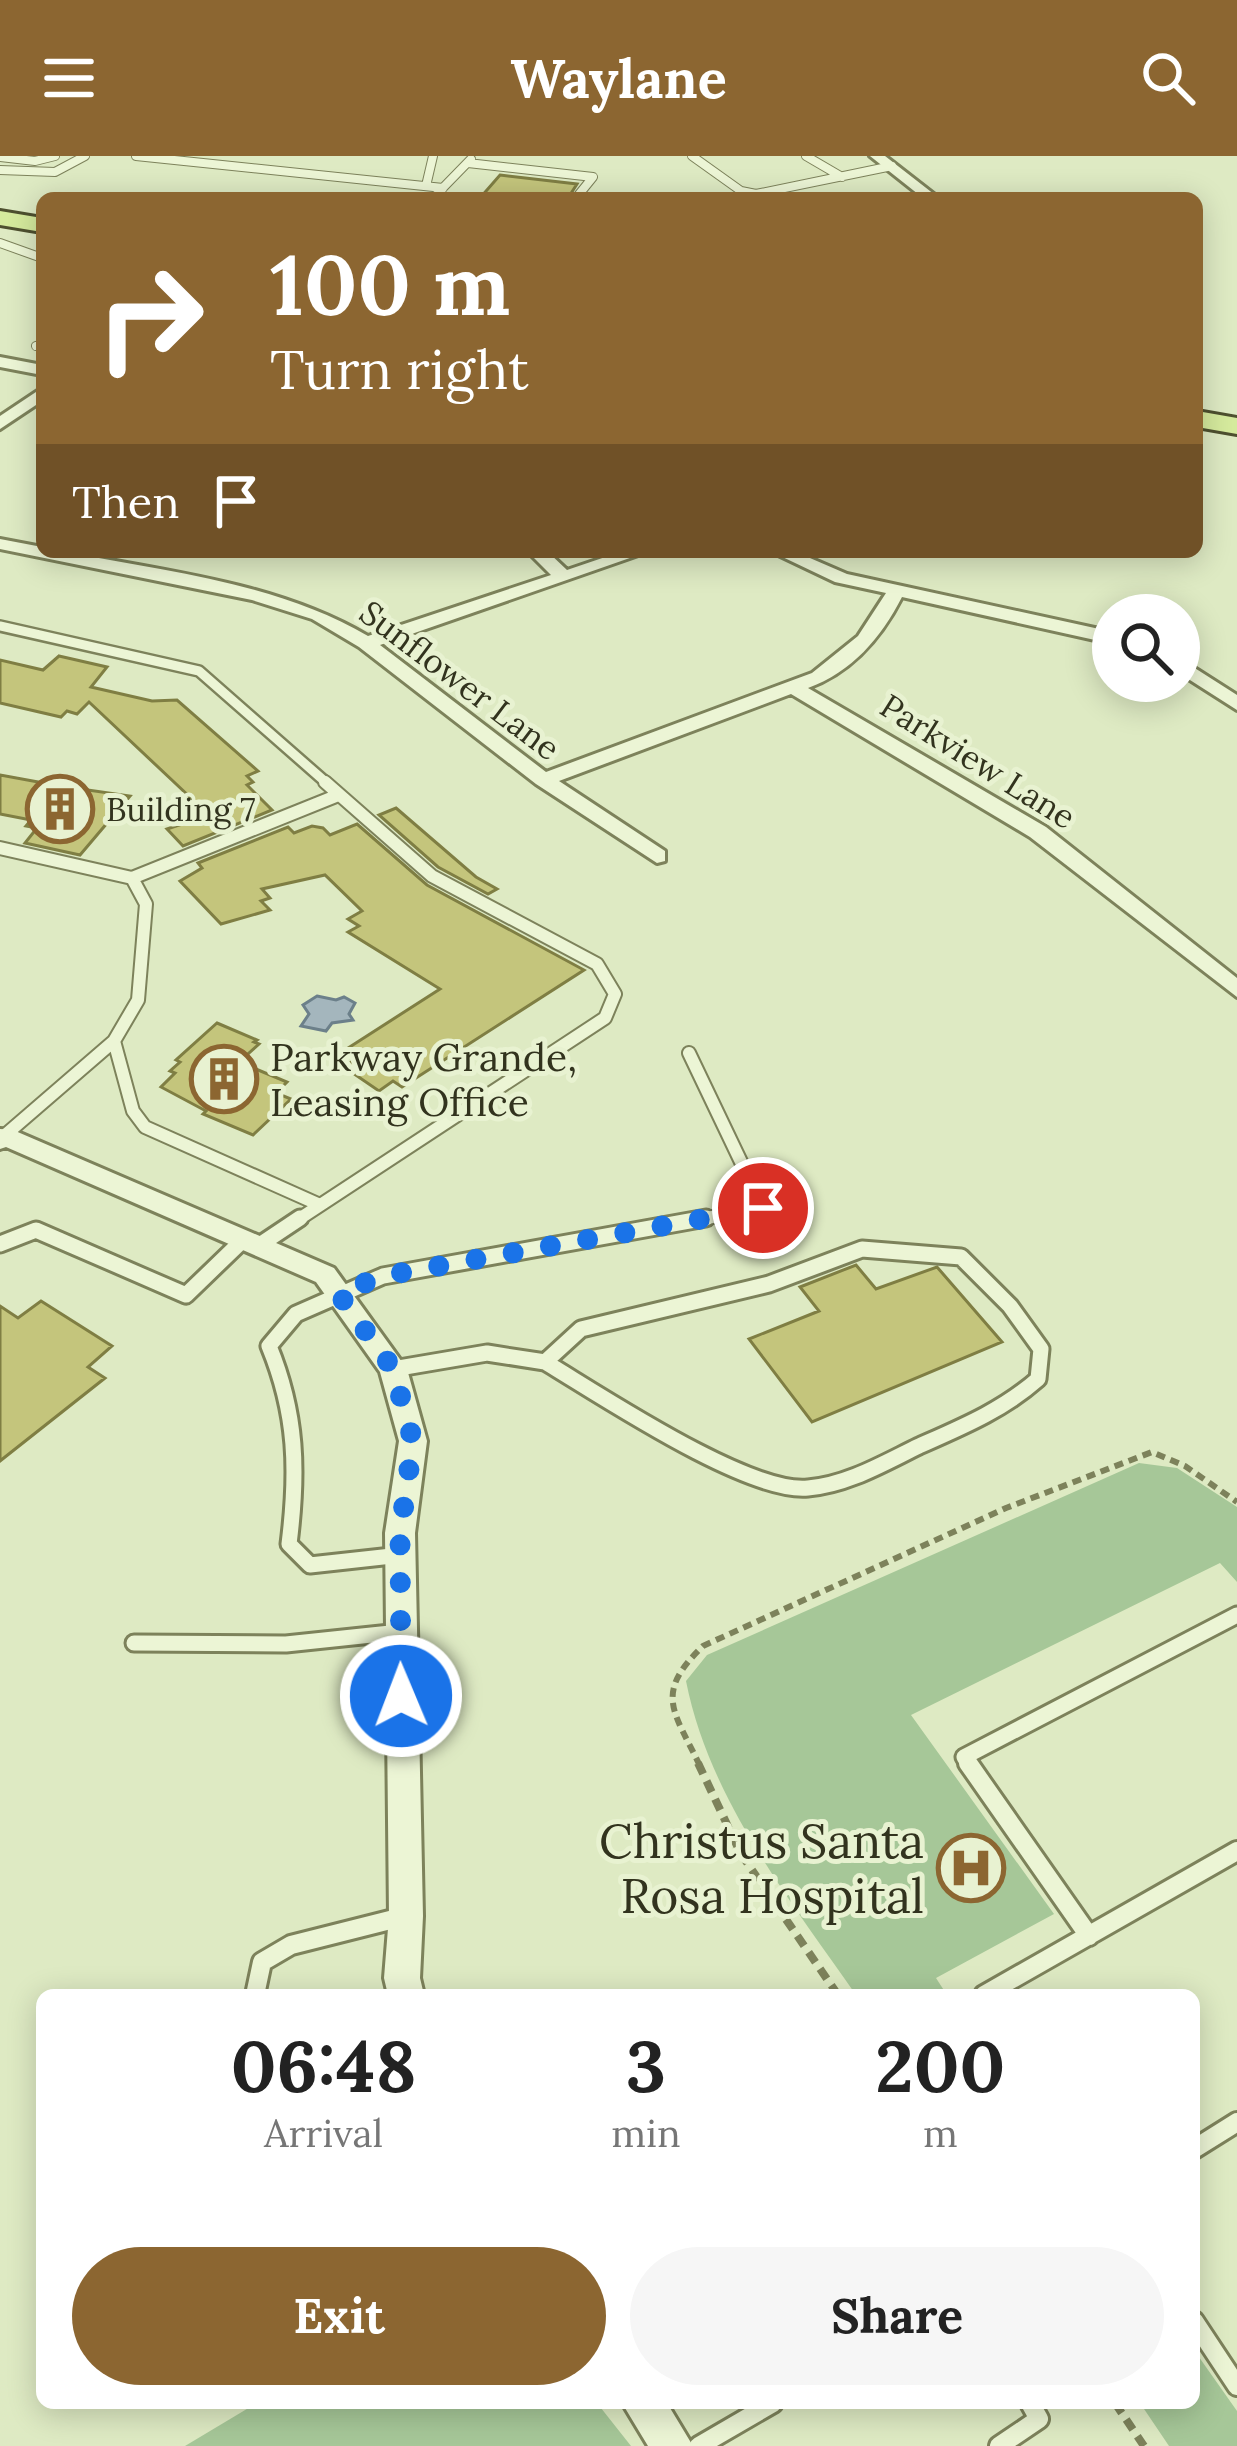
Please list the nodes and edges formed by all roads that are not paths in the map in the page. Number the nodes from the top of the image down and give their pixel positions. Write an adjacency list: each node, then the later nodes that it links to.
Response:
1 (55, 156): 9 (lane)
2 (85, 156): 13 (lane)
3 (136, 156): 11 (lane)
4 (236, 156): 11 (lane)
5 (433, 156): 15 (lane)
6 (692, 156): 19 (lane)
7 (806, 156): 14 (lane)
8 (877, 156): 12 (street)
9 (0, 157)
10 (471, 159): 16 (lane); 18 (lane)
11 (222, 165): 15 (lane)
12 (892, 166): 14 (lane); 21 (street)
13 (0, 170)
14 (842, 177): 20 (lane)
15 (426, 186): 16 (lane)
16 (443, 188): 17 (lane)
17 (439, 192)
18 (580, 192)
19 (746, 192)
20 (766, 192)
21 (924, 192)
22 (0, 218): 23 (main road)
23 (36, 224)
24 (0, 243): 25 (lane)
25 (36, 256)
26 (0, 362): 27 (street)
27 (36, 369)
28 (36, 397): 30 (street)
29 (1203, 420): 32 (main road)
30 (4, 421): 31 (street)
31 (36, 424)
32 (1237, 426)
33 (0, 544): 34 (street, Sunflower Lane)
34 (36, 551)
35 (70, 558): 43 (street, Sunflower Lane)
36 (543, 558): 39 (street)
37 (620, 558): 39 (street)
38 (792, 558): 40 (street)
39 (564, 577): 43 (street)
40 (896, 591): 42 (street); 45 (street)
41 (0, 626): 48 (lane)
42 (1092, 633)
43 (366, 643): 47 (street, Sunflower Lane)
44 (1200, 678): 46 (street)
45 (792, 687): 47 (street); 52 (street, Parkview Lane)
46 (1237, 704)
47 (543, 780): 50 (street, Sunflower Lane)
48 (336, 796): 51 (lane); 56 (lane)
49 (0, 848): 51 (lane)
50 (657, 856)
51 (132, 878): 53 (lane)
52 (1237, 990)
53 (114, 1041): 55 (lane); 56 (lane)
54 (689, 1053): 59 (lane)
55 (2, 1138): 57 (street)
56 (320, 1205): 57 (lane)
57 (251, 1243): 58 (lane); 59 (street)
58 (0, 1244)
59 (338, 1293): 61 (street); 62 (lane)
60 (544, 1362): 60 (lane); 61 (lane)
61 (393, 1369): 62 (street)
62 (401, 1555): 64 (street)
63 (1237, 1615): 68 (lane)
64 (400, 1632): 65 (lane); 67 (street)
65 (134, 1643)
66 (1237, 1851): 68 (lane)
67 (406, 1916): 69 (lane); 70 (street)
68 (1089, 1936): 71 (lane)
69 (256, 1989)
70 (405, 1989)
71 (995, 1989)
72 (1237, 2122): 73 (lane)
73 (1200, 2145)
74 (1200, 2329): 75 (lane)
75 (1237, 2386)
76 (646, 2409): 79 (street)
77 (762, 2409): 80 (lane)
78 (1033, 2409): 81 (lane)
79 (674, 2446)
80 (699, 2446)
81 (999, 2446)

